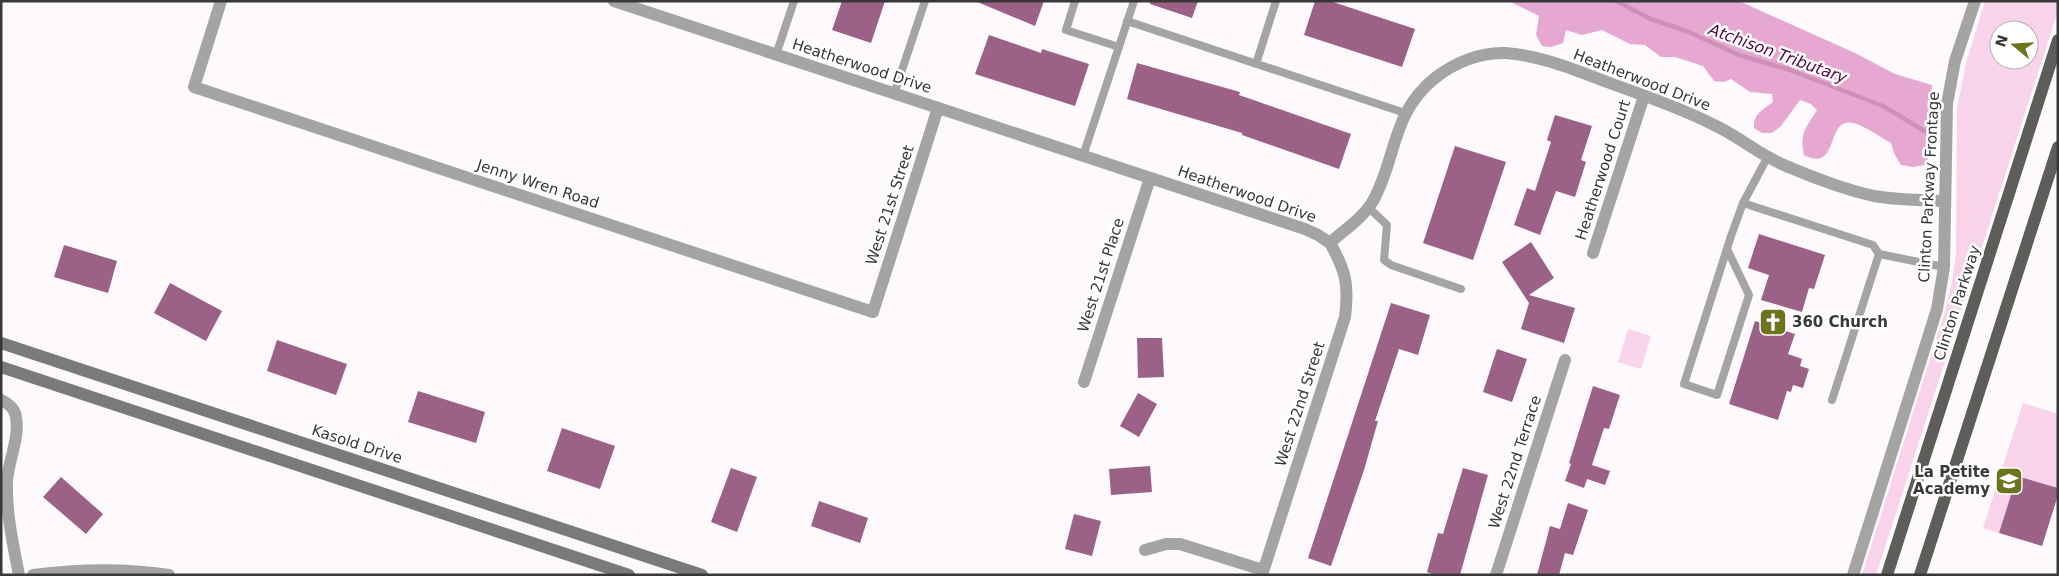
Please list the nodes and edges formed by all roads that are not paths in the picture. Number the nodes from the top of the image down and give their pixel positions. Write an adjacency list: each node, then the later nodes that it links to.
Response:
1 (221, 1): 31 (street, Jenny Wren Road)
2 (614, 1): 12 (street, Heatherwood Drive)
3 (794, 1): 12 (lane)
4 (925, 1): 14 (lane)
5 (1075, 1): 11 (lane)
6 (1134, 1): 9 (lane)
7 (1276, 1): 13 (lane)
8 (1975, 1): 22 (street, Clinton Parkway Frontage)
9 (1127, 21): 11 (lane); 13 (lane)
10 (2058, 40): 47 (main road, Clinton Parkway)
11 (1119, 47): 19 (lane)
12 (776, 55): 14 (street, Heatherwood Drive)
13 (1256, 64): 17 (lane)
14 (894, 94): 16 (street, Heatherwood Drive)
15 (1644, 96): 17 (street, Heatherwood Drive); 20 (street, Heatherwood Drive); 27 (street, Heatherwood Court)
16 (938, 108): 19 (street, Heatherwood Drive); 31 (street, West 21st Street)
17 (1405, 113): 24 (street, Heatherwood Drive)
18 (2058, 147): 48 (main road)
19 (1083, 156): 21 (street, Heatherwood Drive)
20 (1767, 158): 22 (street, Heatherwood Drive); 23 (lane)
21 (1150, 178): 25 (street, Heatherwood Drive); 35 (street, West 21st Place)
22 (1945, 201): 29 (street, Clinton Parkway Frontage)
23 (1743, 203): 26 (lane); 28 (lane)
24 (1368, 207): 25 (street, Heatherwood Drive); 30 (lane)
25 (1330, 243): 39 (street, West 22nd Street)
26 (1727, 249): 26 (lane)
27 (1593, 254)
28 (1879, 254): 29 (lane); 36 (lane)
29 (1944, 268): 46 (street, Clinton Parkway Frontage)
30 (1462, 289)
31 (872, 312)
32 (1, 343): 44 (main road, Kasold Drive)
33 (1565, 360): 45 (street, West 22nd Terrace)
34 (1, 367): 43 (main road)
35 (1084, 382)
36 (1832, 400)
37 (6, 404): 40 (street)
38 (1145, 550): 39 (street)
39 (1262, 573)
40 (19, 575)
41 (33, 575): 42 (street)
42 (169, 575)
43 (629, 575)
44 (702, 575)
45 (1496, 575)
46 (1853, 575)
47 (1887, 575)
48 (1920, 575)

